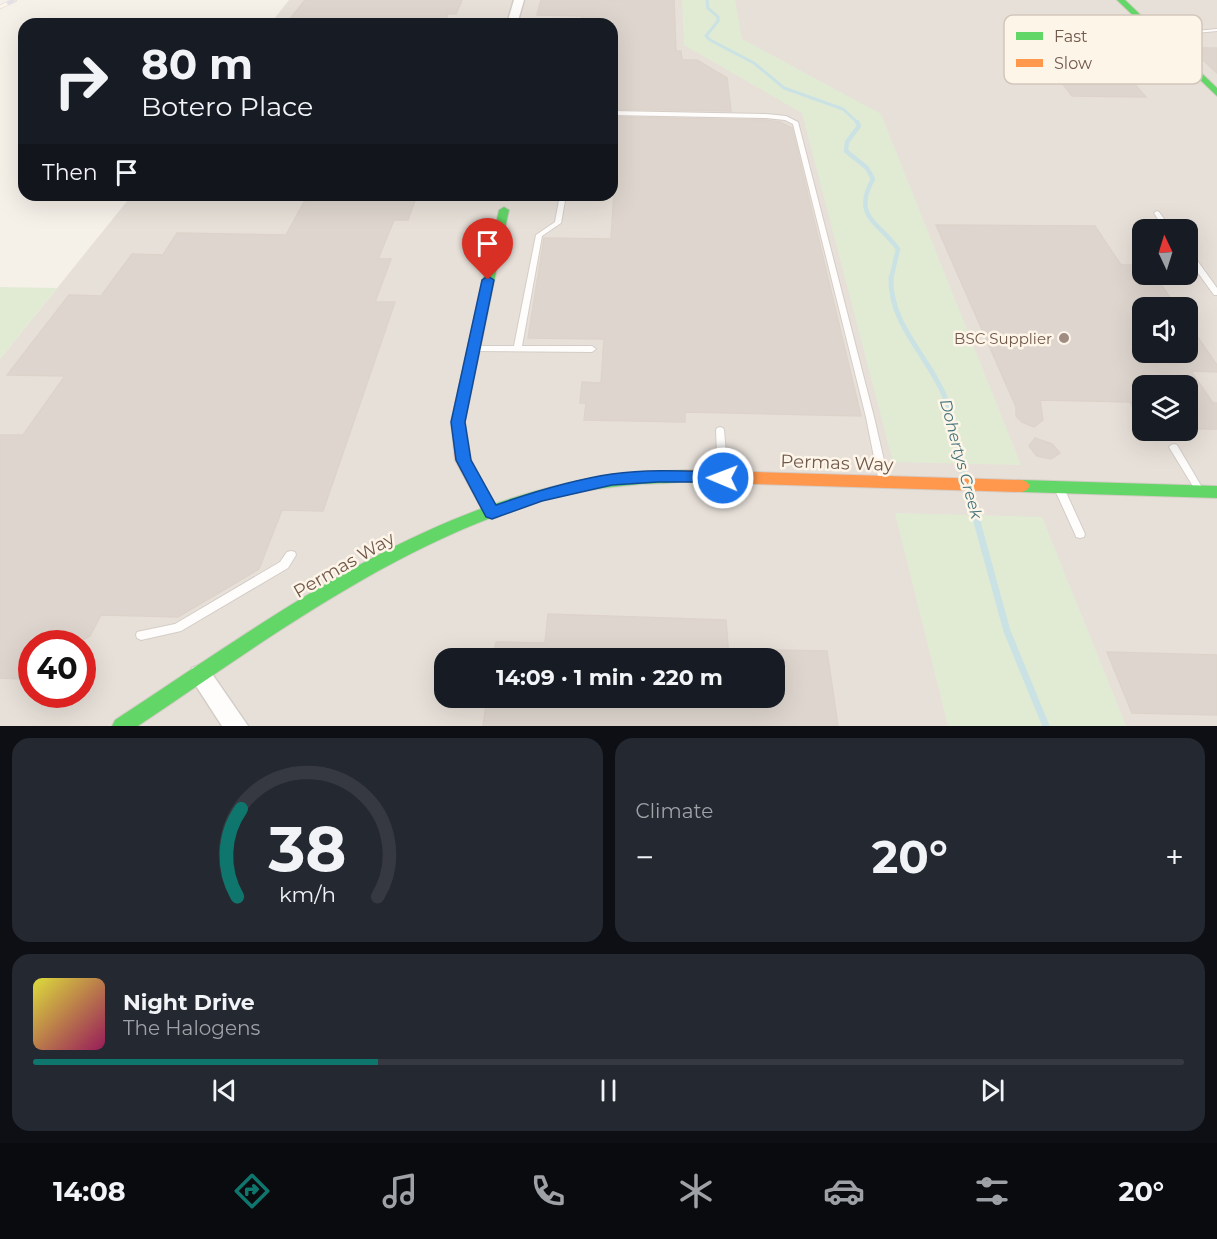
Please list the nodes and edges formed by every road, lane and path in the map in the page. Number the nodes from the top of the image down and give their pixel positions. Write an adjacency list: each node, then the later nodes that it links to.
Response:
1 (519, 0): 4 (street)
2 (1121, 0): 3 (street)
3 (1136, 15)
4 (514, 18)
5 (1217, 30): 6 (lane)
6 (1202, 31)
7 (1202, 79): 8 (street)
8 (1217, 93)
9 (618, 113): 22 (lane)
10 (562, 201): 16 (lane)
11 (504, 210): 17 (street)
12 (1157, 213): 13 (lane)
13 (1161, 219)
14 (1198, 267): 15 (lane)
15 (1217, 293)
16 (518, 348): 17 (lane); 18 (lane)
17 (472, 349): 26 (street)
18 (592, 349)
19 (720, 430): 21 (lane)
20 (1174, 447): 24 (lane)
21 (723, 478): 22 (street, Permas Way); 26 (street, Permas Way)
22 (884, 482): 23 (street, Permas Way)
23 (1059, 487): 24 (street, Permas Way); 27 (lane)
24 (1200, 491): 25 (street, Permas Way)
25 (1217, 492)
26 (492, 513): 30 (street, Permas Way)
27 (1080, 534)
28 (291, 555): 29 (lane)
29 (141, 634)
30 (200, 675): 31 (street, Permas Way); 32 (street)
31 (122, 726)
32 (236, 726)

